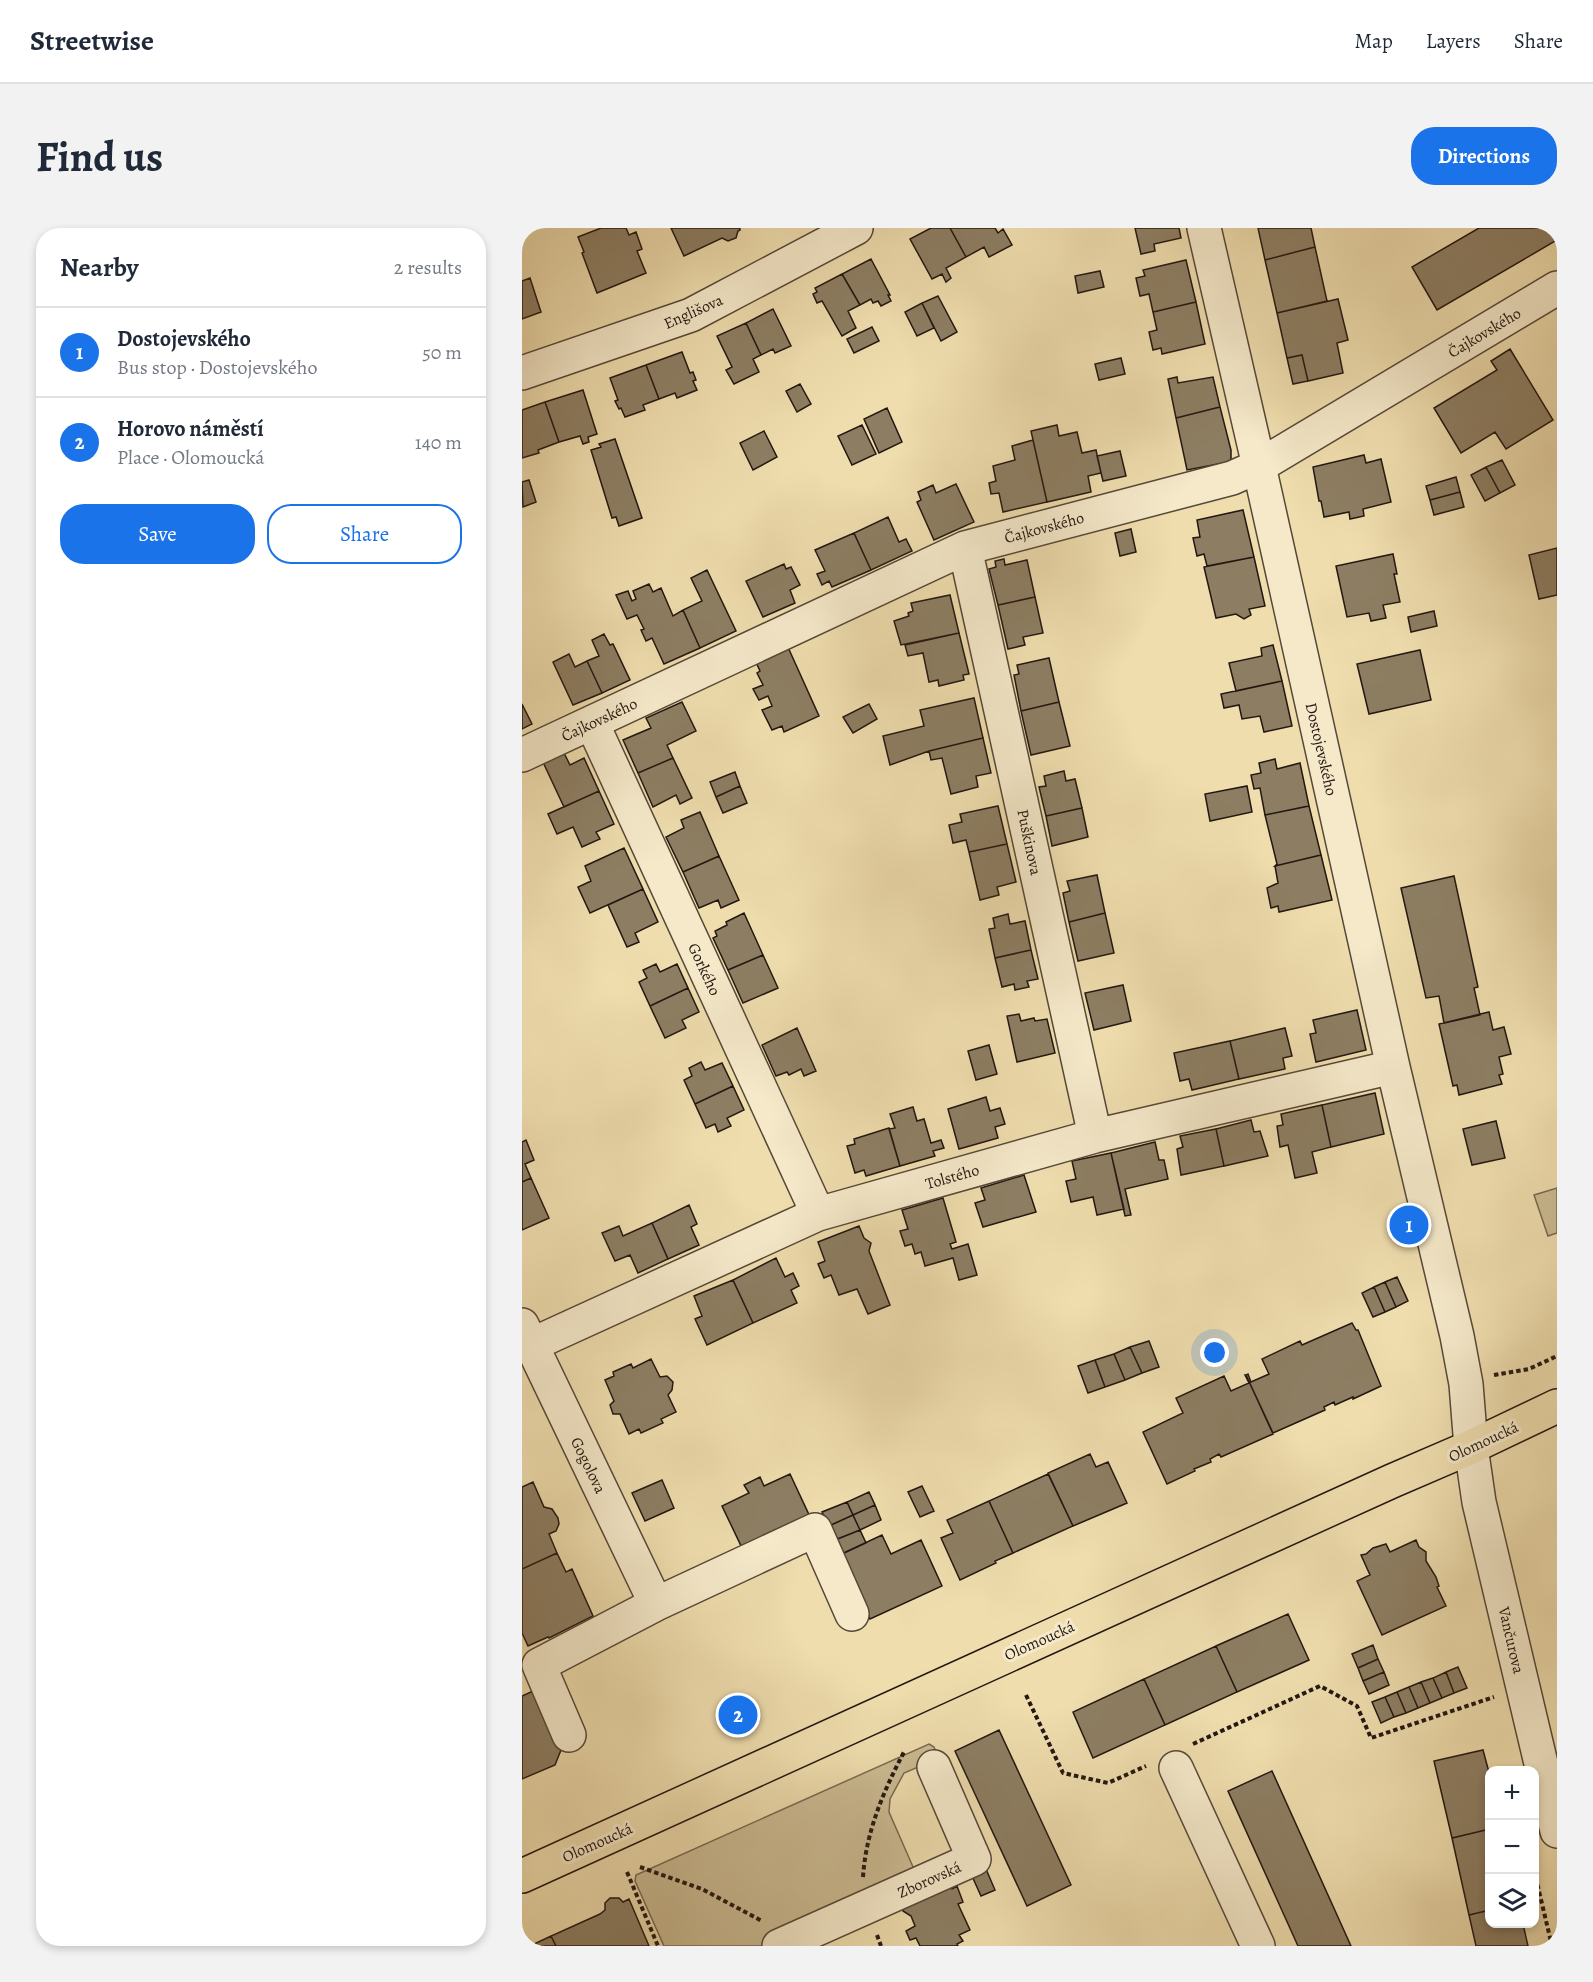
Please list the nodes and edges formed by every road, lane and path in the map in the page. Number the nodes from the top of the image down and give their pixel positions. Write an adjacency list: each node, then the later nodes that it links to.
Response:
1 (856, 228): 4 (street, Englišova)
2 (1204, 228): 5 (street, Dostojevského)
3 (1557, 288): 5 (street, Čajkovského)
4 (522, 373)
5 (1259, 466): 6 (street, Čajkovského); 9 (street, Dostojevského)
6 (965, 548): 7 (street, Čajkovského); 10 (street, Puškinova)
7 (592, 723): 8 (street, Čajkovského); 11 (street, Gorkého)
8 (522, 754)
9 (1393, 1067): 10 (street, Tolstého); 16 (street, Dostojevského)
10 (1095, 1136): 11 (street, Tolstého)
11 (818, 1214): 12 (street, Tolstého)
12 (527, 1335): 17 (street, Gogolova)
13 (1557, 1356): 14 (path)
14 (1490, 1376)
15 (1557, 1406): 16 (main road, Olomoucká)
16 (1471, 1448): 19 (street, Vančurova); 29 (main road, Olomoucká)
17 (656, 1604): 18 (street); 21 (street)
18 (852, 1614)
19 (1523, 1687): 23 (path); 25 (street, Vančurova)
20 (1026, 1695): 23 (path)
21 (569, 1735)
22 (904, 1750): 30 (path)
23 (1173, 1759): 34 (street)
24 (934, 1767): 30 (street, Zborovská)
25 (1557, 1832)
26 (640, 1867): 32 (path)
27 (627, 1872): 33 (path)
28 (1535, 1874): 35 (path)
29 (522, 1876)
30 (864, 1908): 31 (street, Zborovská)
31 (830, 1935): 32 (street, Zborovská)
32 (781, 1945)
33 (658, 1946)
34 (1258, 1946)
35 (1551, 1946)

